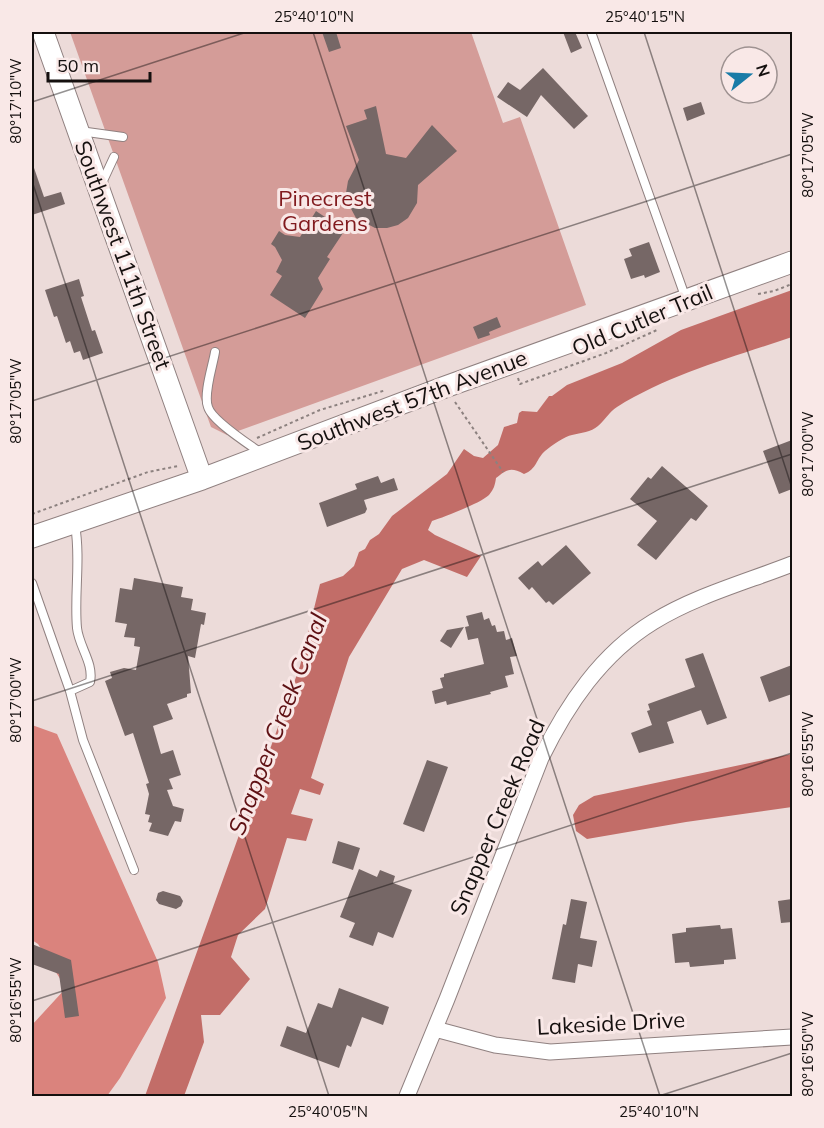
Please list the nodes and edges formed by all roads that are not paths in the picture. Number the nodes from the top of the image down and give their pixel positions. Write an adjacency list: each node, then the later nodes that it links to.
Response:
1 (43, 32): 3 (main road, Southwest 111th Street)
2 (591, 32): 8 (lane)
3 (78, 130): 4 (lane); 6 (main road, Southwest 111th Street)
4 (123, 137)
5 (114, 157): 6 (lane)
6 (99, 189): 11 (main road, Southwest 111th Street)
7 (792, 262): 8 (main road, Southwest 57th Avenue)
8 (686, 300): 10 (main road, Southwest 57th Avenue)
9 (215, 351): 10 (lane)
10 (261, 447): 11 (main road, Southwest 57th Avenue)
11 (202, 479): 12 (main road, Southwest 57th Avenue)
12 (74, 523): 13 (main road, Southwest 57th Avenue); 16 (lane)
13 (32, 537)
14 (792, 564): 18 (street, Snapper Creek Road)
15 (32, 583): 16 (lane)
16 (70, 691): 17 (lane)
17 (135, 870)
18 (435, 1029): 19 (street, Lakeside Drive); 20 (street, Snapper Creek Road)
19 (792, 1037)
20 (406, 1096)

